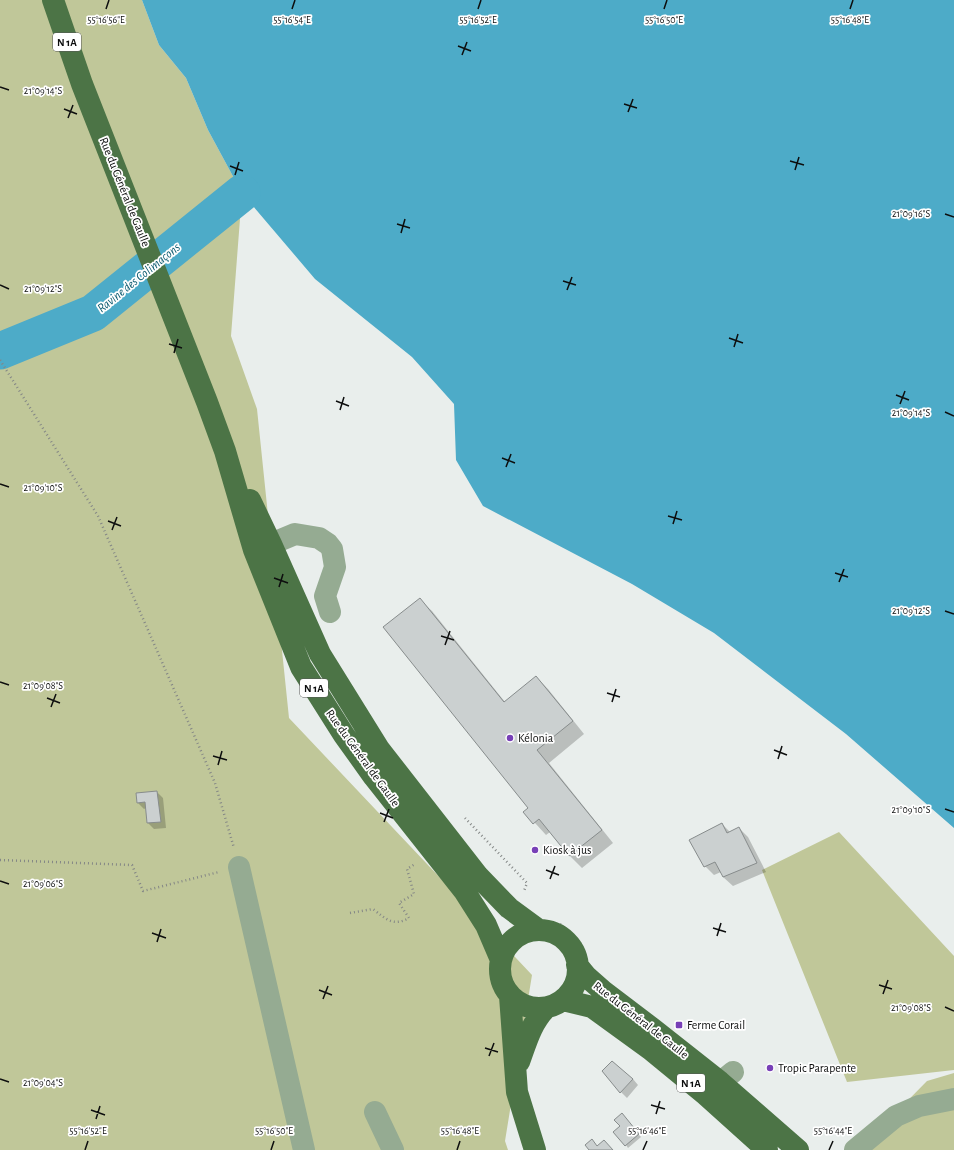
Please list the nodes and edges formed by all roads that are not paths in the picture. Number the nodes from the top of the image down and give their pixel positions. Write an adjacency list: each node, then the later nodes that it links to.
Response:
1 (53, 0): 2 (main road, Rue du Général de Gaulle / N 1A)
2 (262, 547): 3 (lane); 5 (main road, Rue du Général de Gaulle / N 1A); 7 (main road, Rue du Général de Gaulle / N 1A)
3 (330, 612)
4 (239, 867): 14 (lane)
5 (549, 927): 6 (main road); 7 (main road)
6 (579, 955): 9 (main road); 11 (main road, Rue du Général de Gaulle / N 1A)
7 (501, 960): 8 (main road)
8 (510, 996): 9 (main road); 10 (main road)
9 (554, 1004): 10 (main road); 11 (main road, Rue du Général de Gaulle / N 1A)
10 (515, 1070): 16 (main road)
11 (719, 1083): 17 (main road, Rue du Général de Gaulle / N 1A); 18 (main road, Rue du Général de Gaulle / N 1A)
12 (954, 1099): 19 (lane)
13 (375, 1112): 15 (lane)
14 (304, 1150)
15 (393, 1150)
16 (535, 1150)
17 (767, 1150)
18 (798, 1150)
19 (855, 1150)

